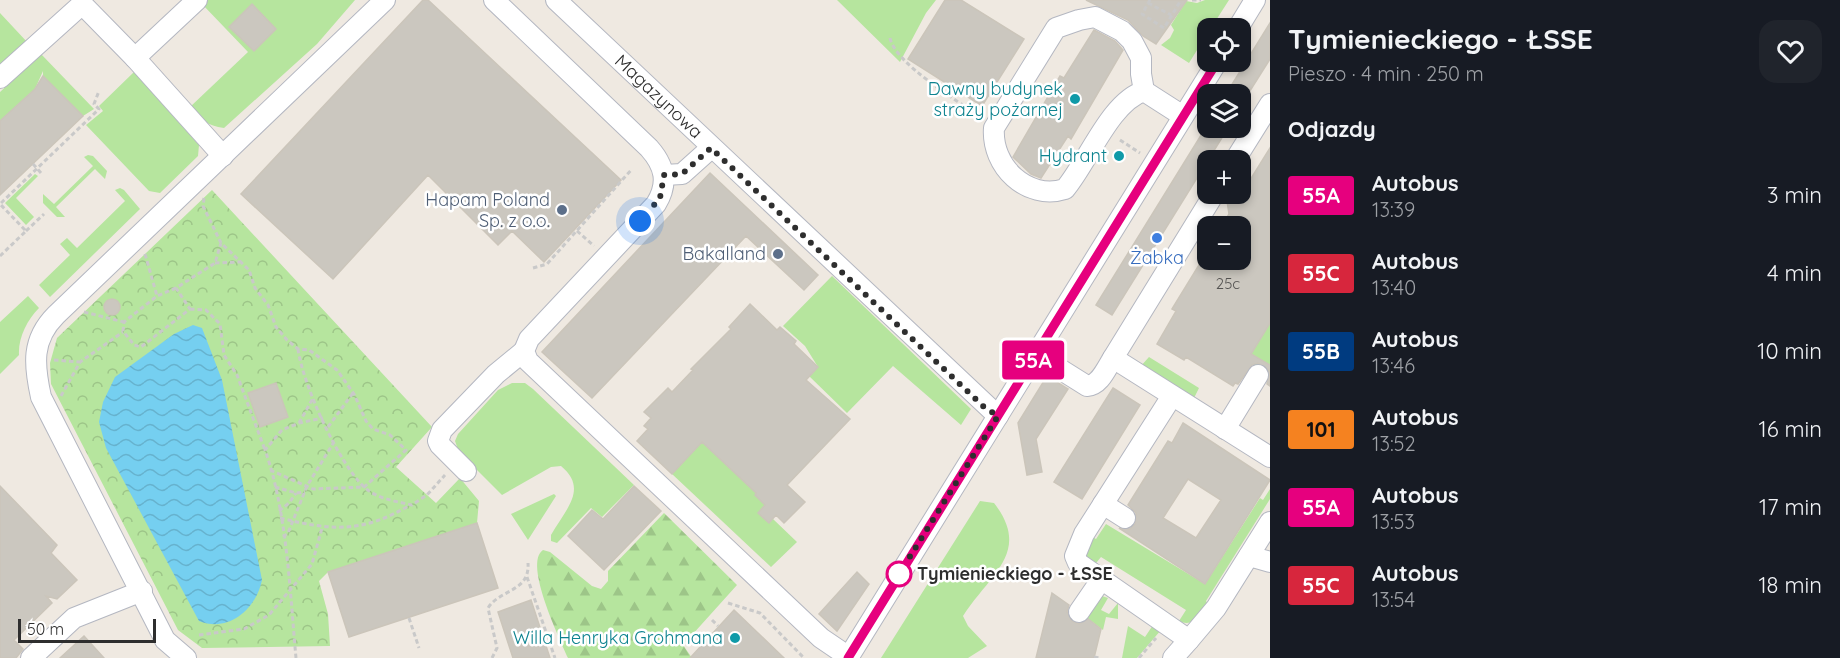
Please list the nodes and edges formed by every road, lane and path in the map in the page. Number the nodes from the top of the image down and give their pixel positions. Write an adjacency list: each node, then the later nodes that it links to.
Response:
1 (197, 0): 13 (street)
2 (385, 0): 23 (street)
3 (494, 0): 28 (street)
4 (556, 0): 21 (street, Magazynowa)
5 (1181, 0): 10 (path)
6 (1192, 0): 7 (path)
7 (1201, 0)
8 (1256, 0): 11 (street)
9 (1149, 2): 10 (path); 10 (path)
10 (1172, 15)
11 (1244, 18)
12 (890, 38): 20 (path)
13 (135, 58): 15 (street); 23 (street)
14 (1211, 72): 19 (street)
15 (0, 78)
16 (99, 90): 25 (path)
17 (1144, 91): 19 (street); 20 (street); 20 (street)
18 (1270, 104): 22 (street)
19 (1183, 116): 49 (street)
20 (994, 128)
21 (711, 148): 28 (street); 58 (street, Magazynowa)
22 (1241, 150)
23 (224, 156): 89 (street)
24 (33, 164): 25 (path)
25 (37, 168): 27 (path); 32 (path)
26 (632, 169): 33 (path)
27 (41, 173)
28 (664, 175): 48 (street)
29 (202, 194): 34 (path)
30 (1208, 204): 50 (street)
31 (44, 214): 32 (path)
32 (26, 231): 37 (path)
33 (577, 231): 36 (path); 40 (path)
34 (221, 243): 38 (path); 39 (path)
35 (144, 249): 42 (path)
36 (597, 249)
37 (0, 256)
38 (240, 262): 39 (path); 47 (path)
39 (215, 263): 41 (path)
40 (533, 268)
41 (176, 288): 42 (path); 43 (path)
42 (157, 296): 45 (path)
43 (190, 309): 46 (path); 64 (path)
44 (79, 311): 45 (path)
45 (124, 322): 46 (path)
46 (123, 331): 52 (path)
47 (298, 349): 54 (path); 56 (path)
48 (524, 351): 66 (street); 99 (street)
49 (1036, 354): 50 (street); 58 (street)
50 (1113, 358): 55 (street)
51 (47, 360): 52 (path)
52 (80, 362): 57 (path)
53 (1258, 375): 62 (street)
54 (353, 393): 61 (path); 71 (path)
55 (1172, 396): 62 (street); 74 (street)
56 (313, 398): 59 (path); 60 (path)
57 (55, 401)
58 (998, 416): 99 (street)
59 (323, 418): 60 (path); 61 (path)
60 (299, 423): 64 (path)
61 (328, 427): 63 (path)
62 (1225, 429): 65 (street)
63 (334, 441): 69 (path); 71 (path)
64 (265, 450): 67 (path)
65 (1270, 458)
66 (462, 467): 75 (path)
67 (272, 471): 68 (path); 70 (path)
68 (298, 484): 69 (path); 72 (path)
69 (307, 486): 71 (path); 73 (path)
70 (275, 487): 72 (path); 76 (path)
71 (364, 487): 75 (path)
72 (298, 492): 73 (path); 76 (path)
73 (304, 492): 79 (path)
74 (1103, 504): 78 (street); 87 (street)
75 (412, 505): 81 (path)
76 (279, 511): 77 (path)
77 (280, 518): 79 (path); 82 (path)
78 (1125, 518)
79 (292, 521): 81 (path); 82 (path)
80 (1270, 522): 83 (street)
81 (322, 528): 88 (path)
82 (283, 537): 88 (path)
83 (1249, 556): 84 (street); 97 (street)
84 (1270, 562)
85 (528, 563): 86 (path)
86 (527, 577): 104 (path); 105 (path)
87 (1101, 580): 91 (street); 95 (street)
88 (290, 588): 96 (path); 103 (path)
89 (142, 591): 101 (street); 102 (street)
90 (728, 603): 106 (path)
91 (1079, 612)
92 (409, 618): 98 (path)
93 (712, 620): 94 (path)
94 (718, 626)
95 (1167, 626): 97 (street); 108 (path)
96 (199, 635)
97 (1189, 640): 109 (street)
98 (419, 648)
99 (848, 657)
100 (1095, 657): 107 (path)
101 (31, 658)
102 (186, 658)
103 (296, 658)
104 (492, 658)
105 (555, 658)
106 (804, 658)
107 (1100, 658)
108 (1139, 658)
109 (1173, 658)

